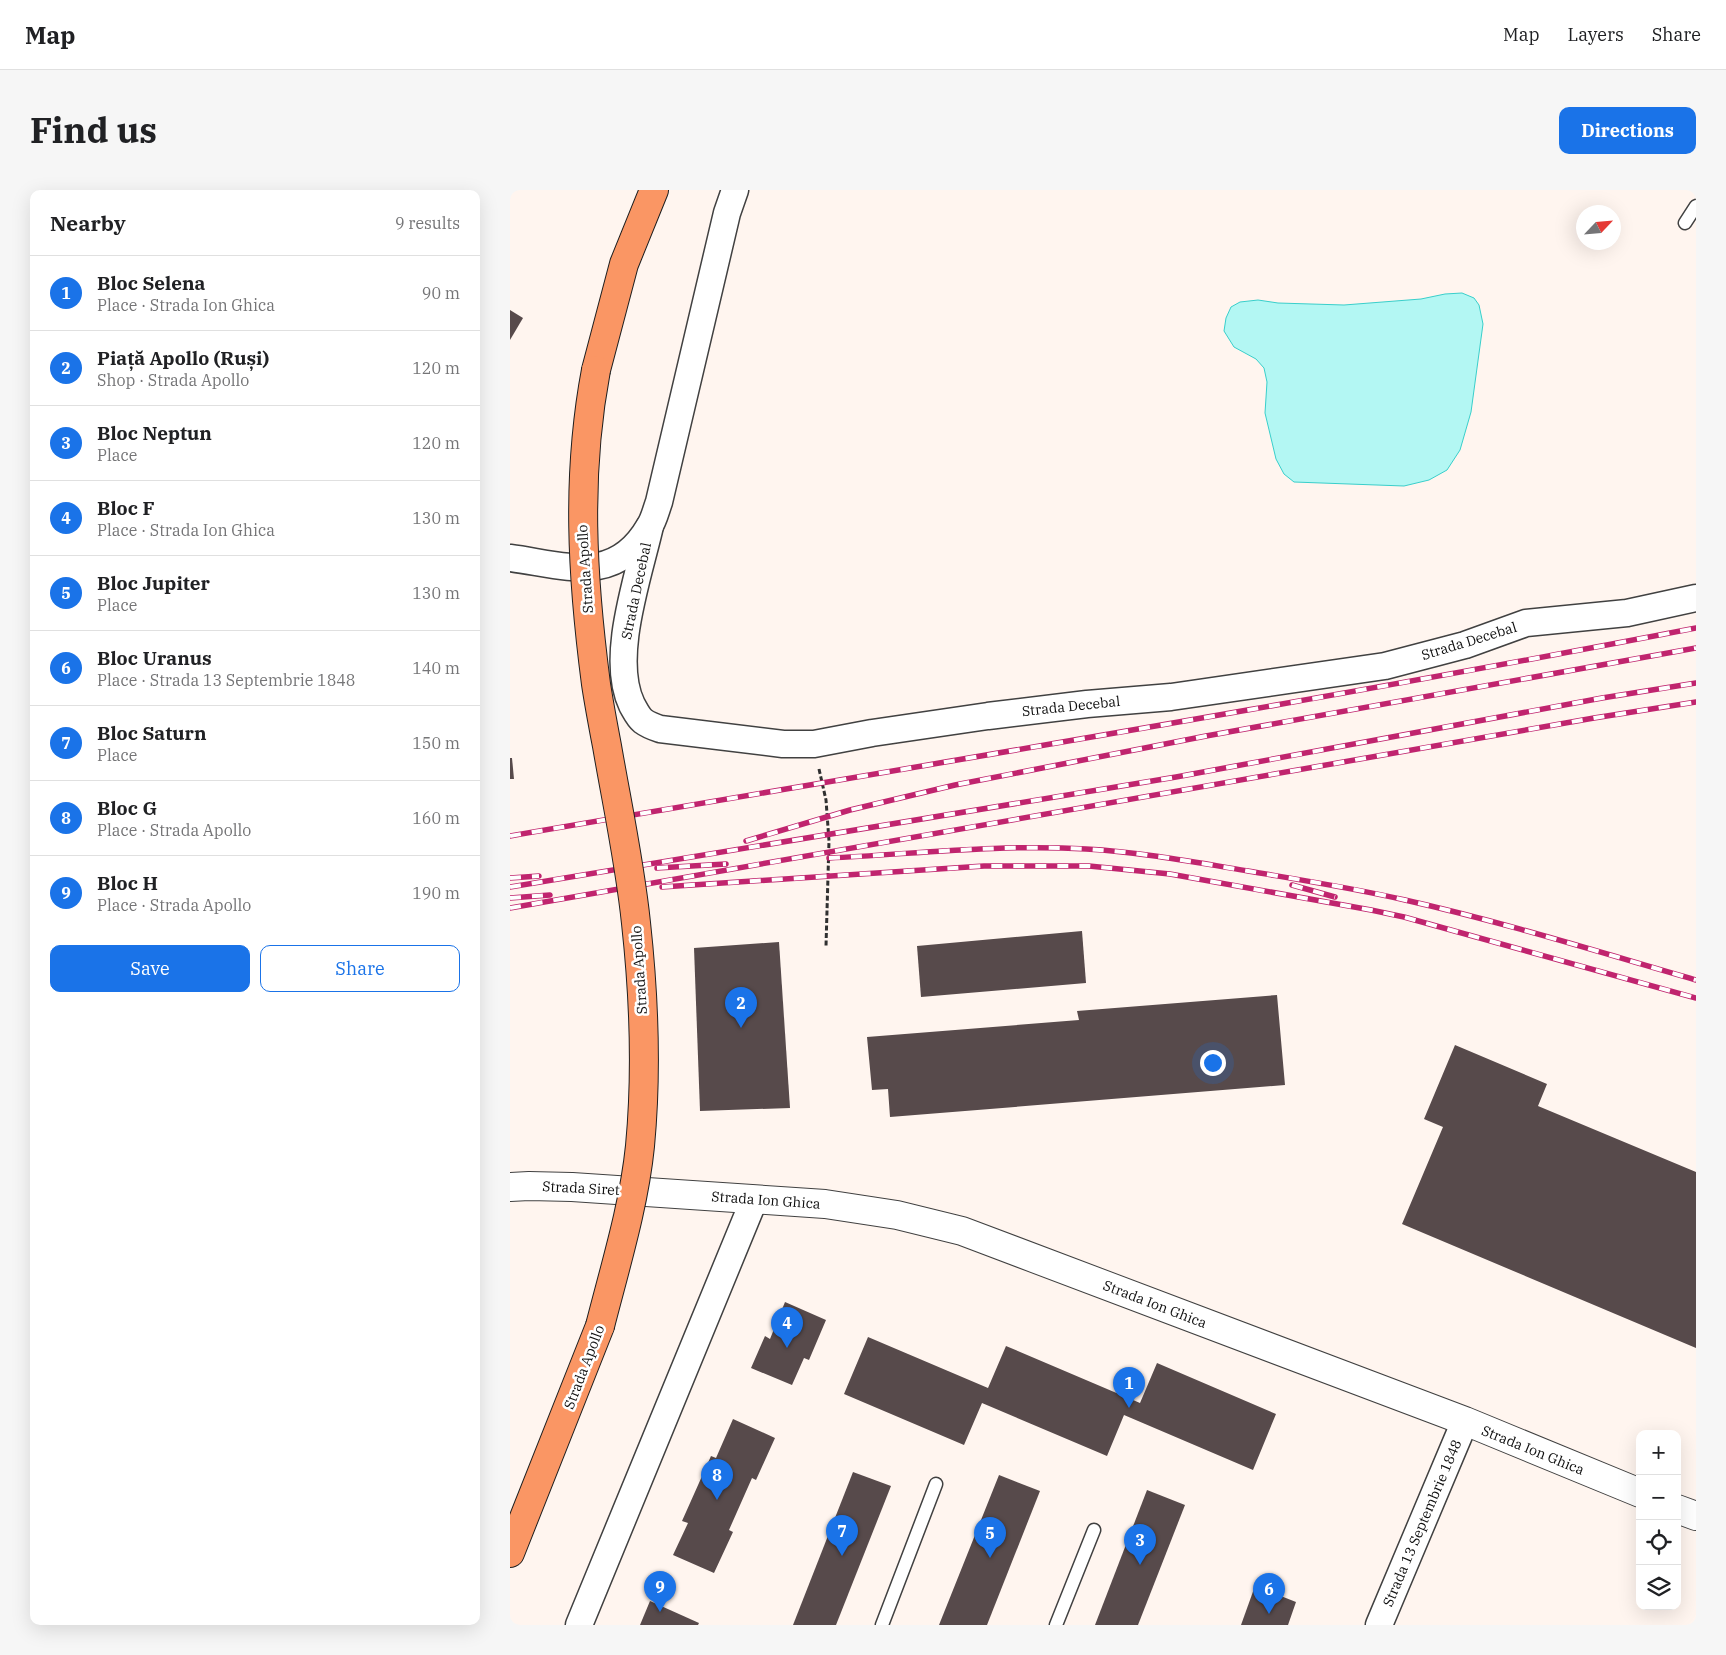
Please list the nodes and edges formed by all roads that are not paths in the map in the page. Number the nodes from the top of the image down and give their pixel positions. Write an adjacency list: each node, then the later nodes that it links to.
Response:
1 (654, 190): 17 (main road, Strada Apollo, bridge)
2 (735, 190): 5 (street, Strada Decebal)
3 (1696, 206): 4 (lane)
4 (1685, 222)
5 (650, 526): 6 (street, Strada Decebal); 7 (street, Strada Decebal)
6 (510, 558)
7 (1696, 598)
8 (510, 1187): 9 (street, Strada Siret)
9 (651, 1192): 10 (street, Strada Ion Ghica)
10 (754, 1200): 11 (street, Strada Ion Ghica); 18 (street)
11 (1465, 1421): 13 (street, Strada Ion Ghica); 21 (street, Strada 13 Septembrie 1848)
12 (936, 1484): 19 (lane)
13 (1636, 1491)
14 (1681, 1510): 15 (street)
15 (1696, 1516)
16 (1094, 1530): 20 (lane)
17 (510, 1553)
18 (579, 1625)
19 (882, 1625)
20 (1056, 1625)
21 (1379, 1625)

